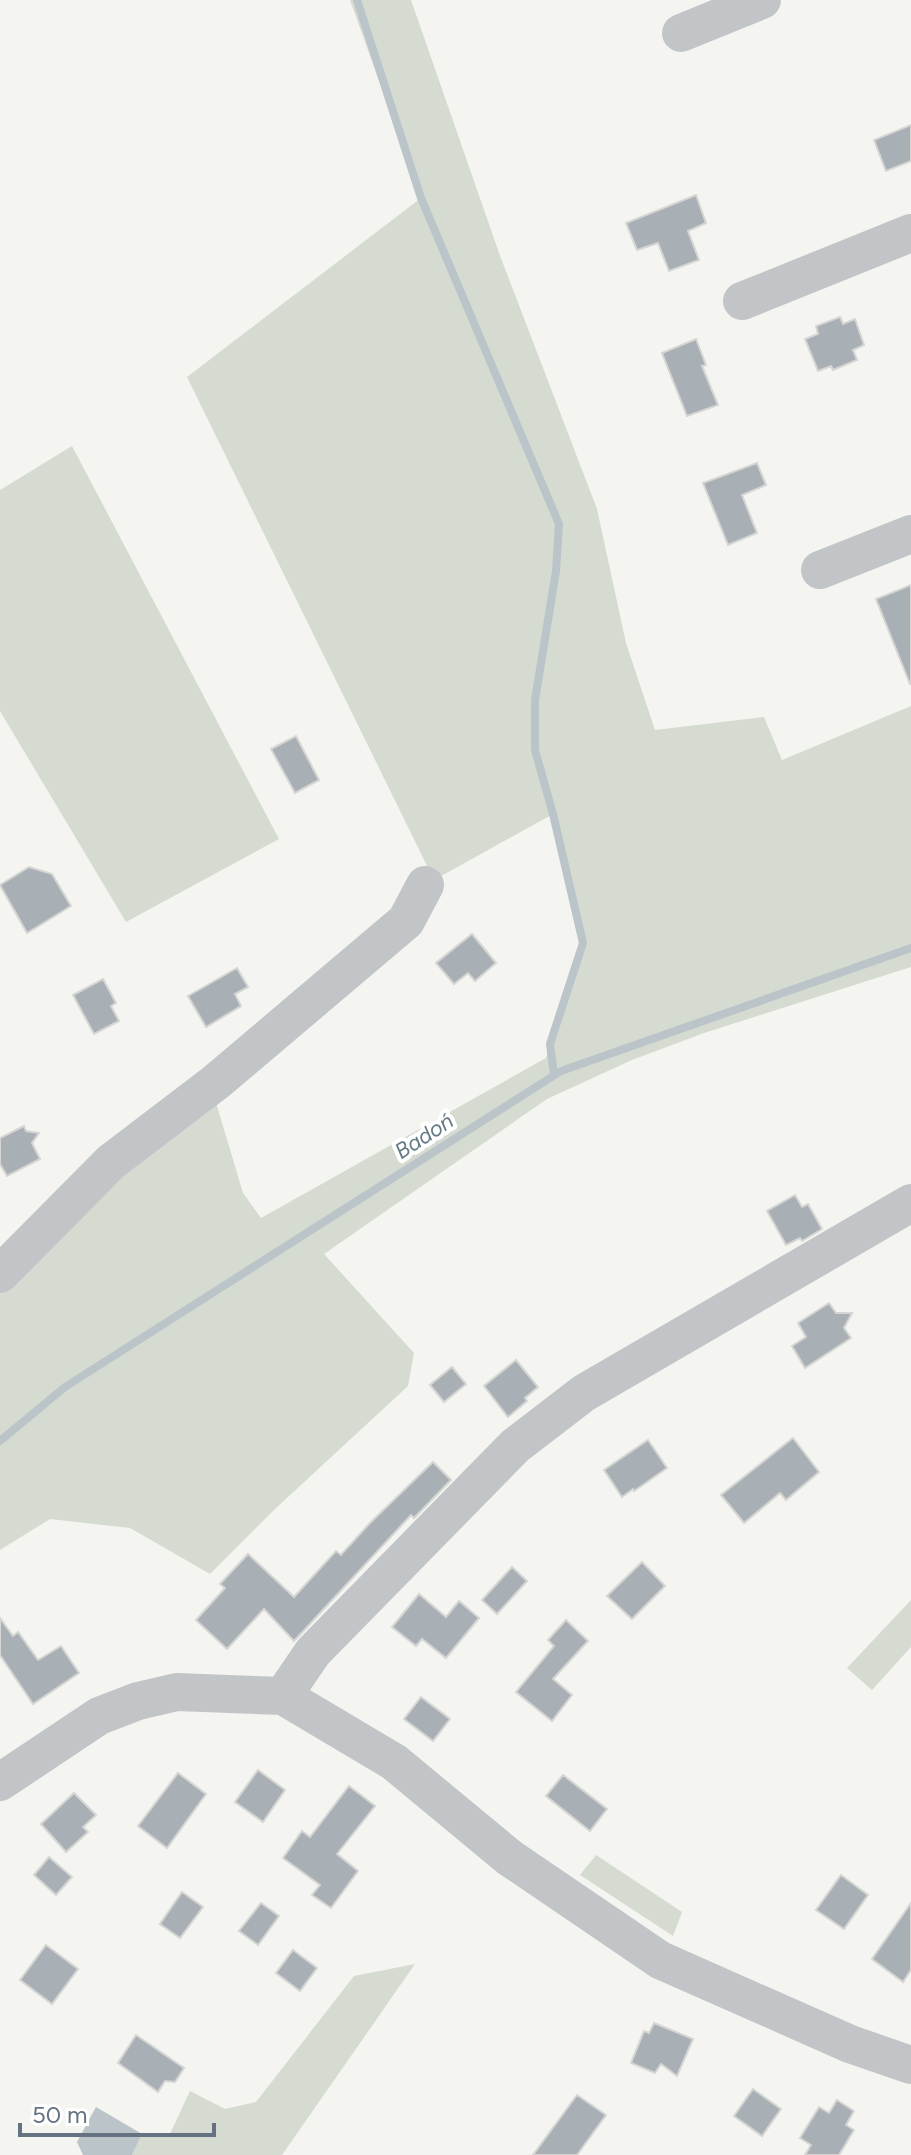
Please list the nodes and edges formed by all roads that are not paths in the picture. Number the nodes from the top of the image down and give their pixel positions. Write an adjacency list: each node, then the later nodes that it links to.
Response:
1 (762, 0): 2 (street)
2 (681, 33)
3 (911, 233): 4 (street)
4 (742, 301)
5 (911, 534): 6 (street)
6 (820, 570)
7 (425, 885): 9 (street)
8 (911, 1203): 10 (street)
9 (0, 1274)
10 (283, 1696): 11 (street); 12 (street)
11 (0, 1782)
12 (911, 2065)

